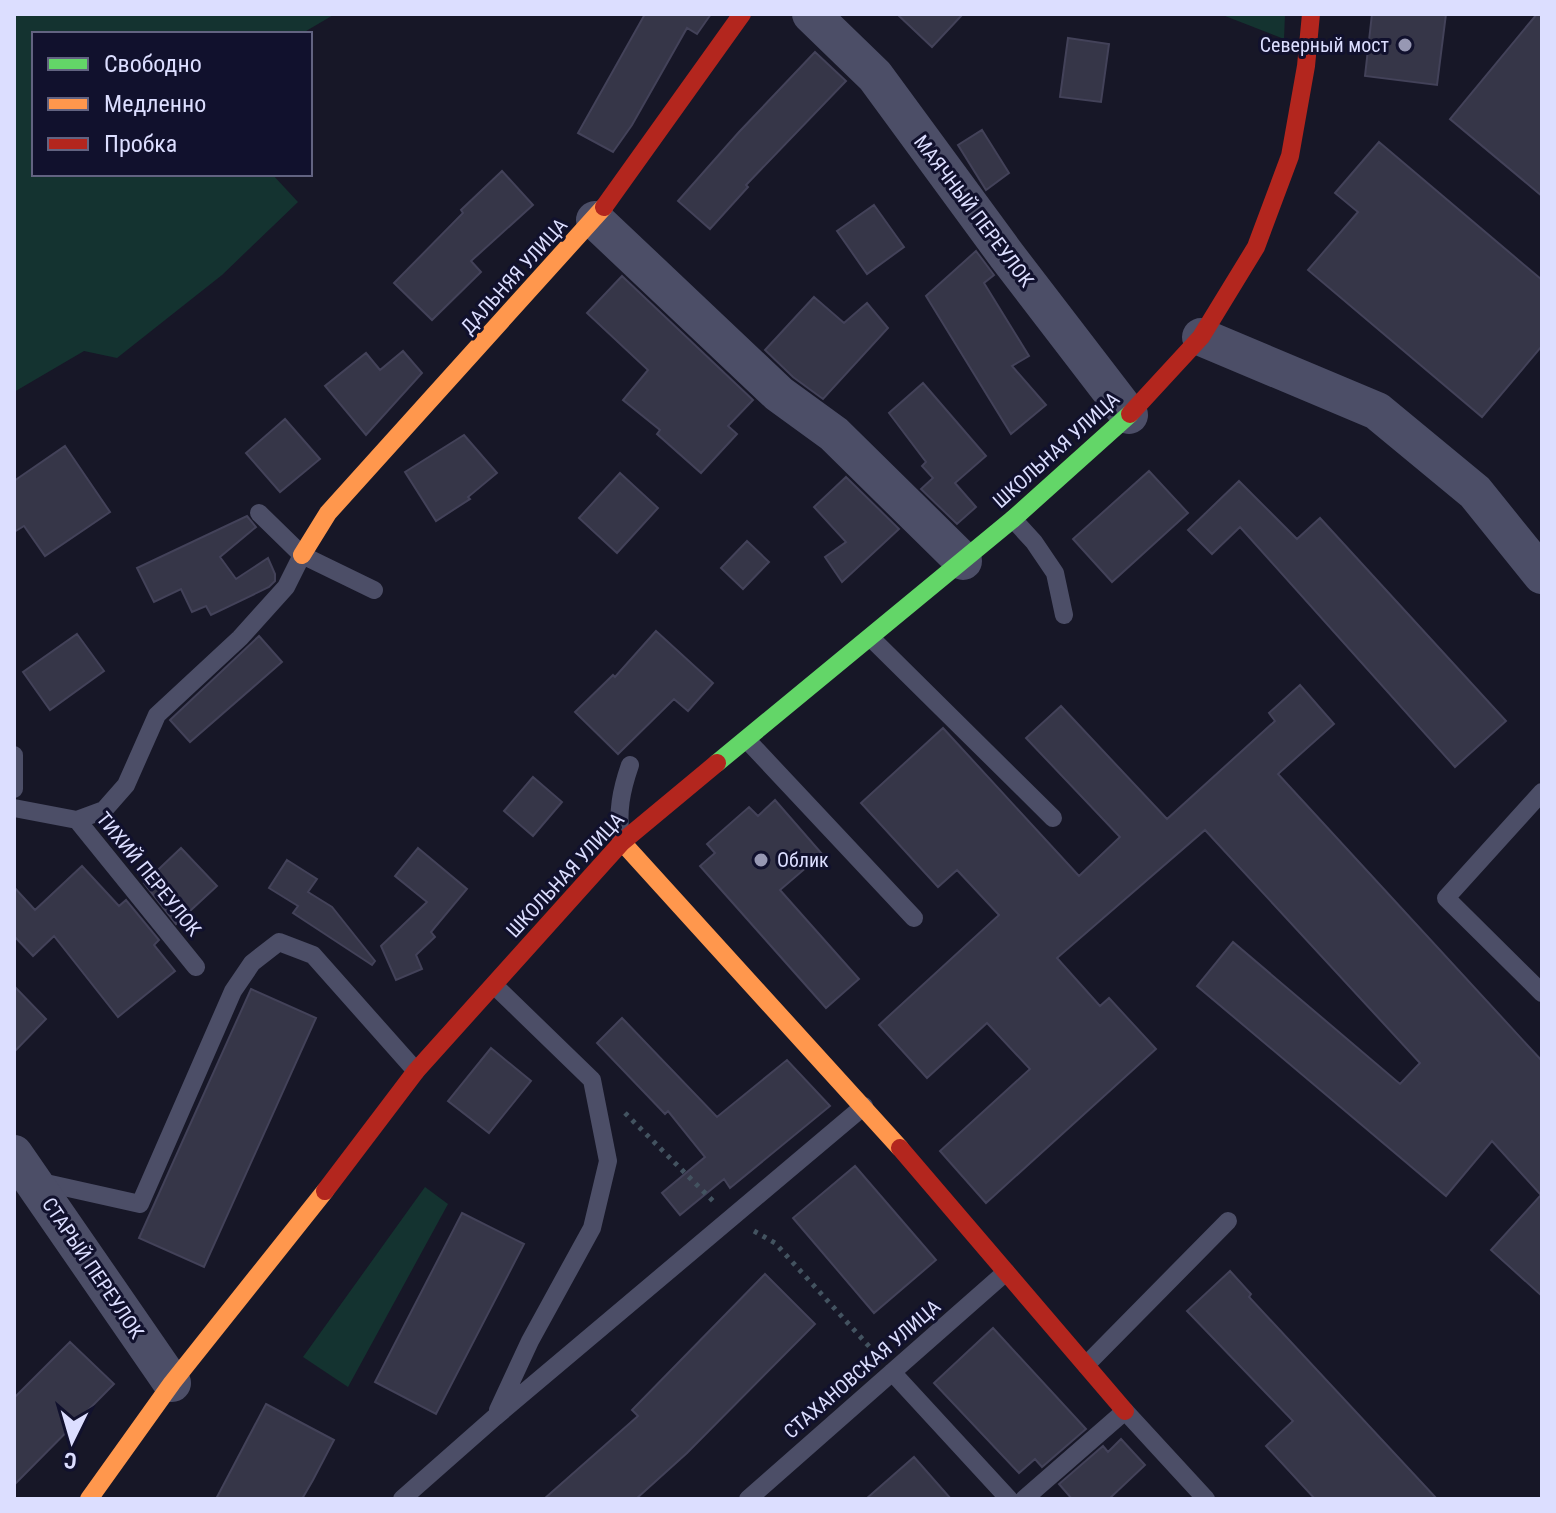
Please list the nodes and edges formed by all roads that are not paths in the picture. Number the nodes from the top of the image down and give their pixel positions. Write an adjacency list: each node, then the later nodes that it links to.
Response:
1 (742, 14): 4 (street, ДАЛЬНЯЯ УЛИЦА)
2 (811, 14): 6 (street, МАЯЧНЫЙ ПЕРЕУЛОК)
3 (1311, 14): 5 (street, ШКОЛЬНАЯ УЛИЦА)
4 (595, 220): 9 (street, ДАЛЬНЯЯ УЛИЦА); 10 (street)
5 (1201, 337): 6 (street, ШКОЛЬНАЯ УЛИЦА); 11 (street)
6 (1129, 415): 8 (street, ШКОЛЬНАЯ УЛИЦА)
7 (259, 513): 9 (lane)
8 (1013, 519): 10 (street, ШКОЛЬНАЯ УЛИЦА); 13 (lane)
9 (302, 555): 12 (lane); 22 (lane)
10 (963, 561): 14 (street, ШКОЛЬНАЯ УЛИЦА)
11 (1542, 575)
12 (374, 590)
13 (1064, 615)
14 (871, 638): 15 (street, ШКОЛЬНАЯ УЛИЦА); 21 (lane)
15 (747, 740): 23 (street, ШКОЛЬНАЯ УЛИЦА); 24 (lane)
16 (14, 755): 18 (lane)
17 (630, 765): 23 (lane)
18 (14, 789)
19 (1542, 792): 27 (lane)
20 (14, 808): 22 (lane, ТИХИЙ ПЕРЕУЛОК)
21 (1053, 818)
22 (77, 820): 25 (lane, ТИХИЙ ПЕРЕУЛОК)
23 (622, 842): 26 (street, ШКОЛЬНАЯ УЛИЦА); 29 (street)
24 (914, 918)
25 (196, 967)
26 (494, 985): 28 (street, ШКОЛЬНАЯ УЛИЦА); 37 (lane)
27 (1542, 993)
28 (416, 1071): 30 (lane); 35 (street, ШКОЛЬНАЯ УЛИЦА)
29 (864, 1106): 32 (street); 37 (lane)
30 (23, 1167): 35 (street, СТАРЫЙ ПЕРЕУЛОК)
31 (1228, 1221): 33 (lane)
32 (1006, 1272): 33 (street); 34 (lane, СТАХАНОВСКАЯ УЛИЦА)
33 (1086, 1365): 36 (street)
34 (892, 1372): 40 (lane, СТАХАНОВСКАЯ УЛИЦА); 41 (lane)
35 (172, 1383): 38 (street, ШКОЛЬНАЯ УЛИЦА)
36 (1125, 1411): 42 (lane); 43 (lane)
37 (495, 1417): 39 (lane)
38 (89, 1499)
39 (402, 1499)
40 (748, 1499)
41 (1009, 1499)
42 (1024, 1499)
43 (1206, 1499)

